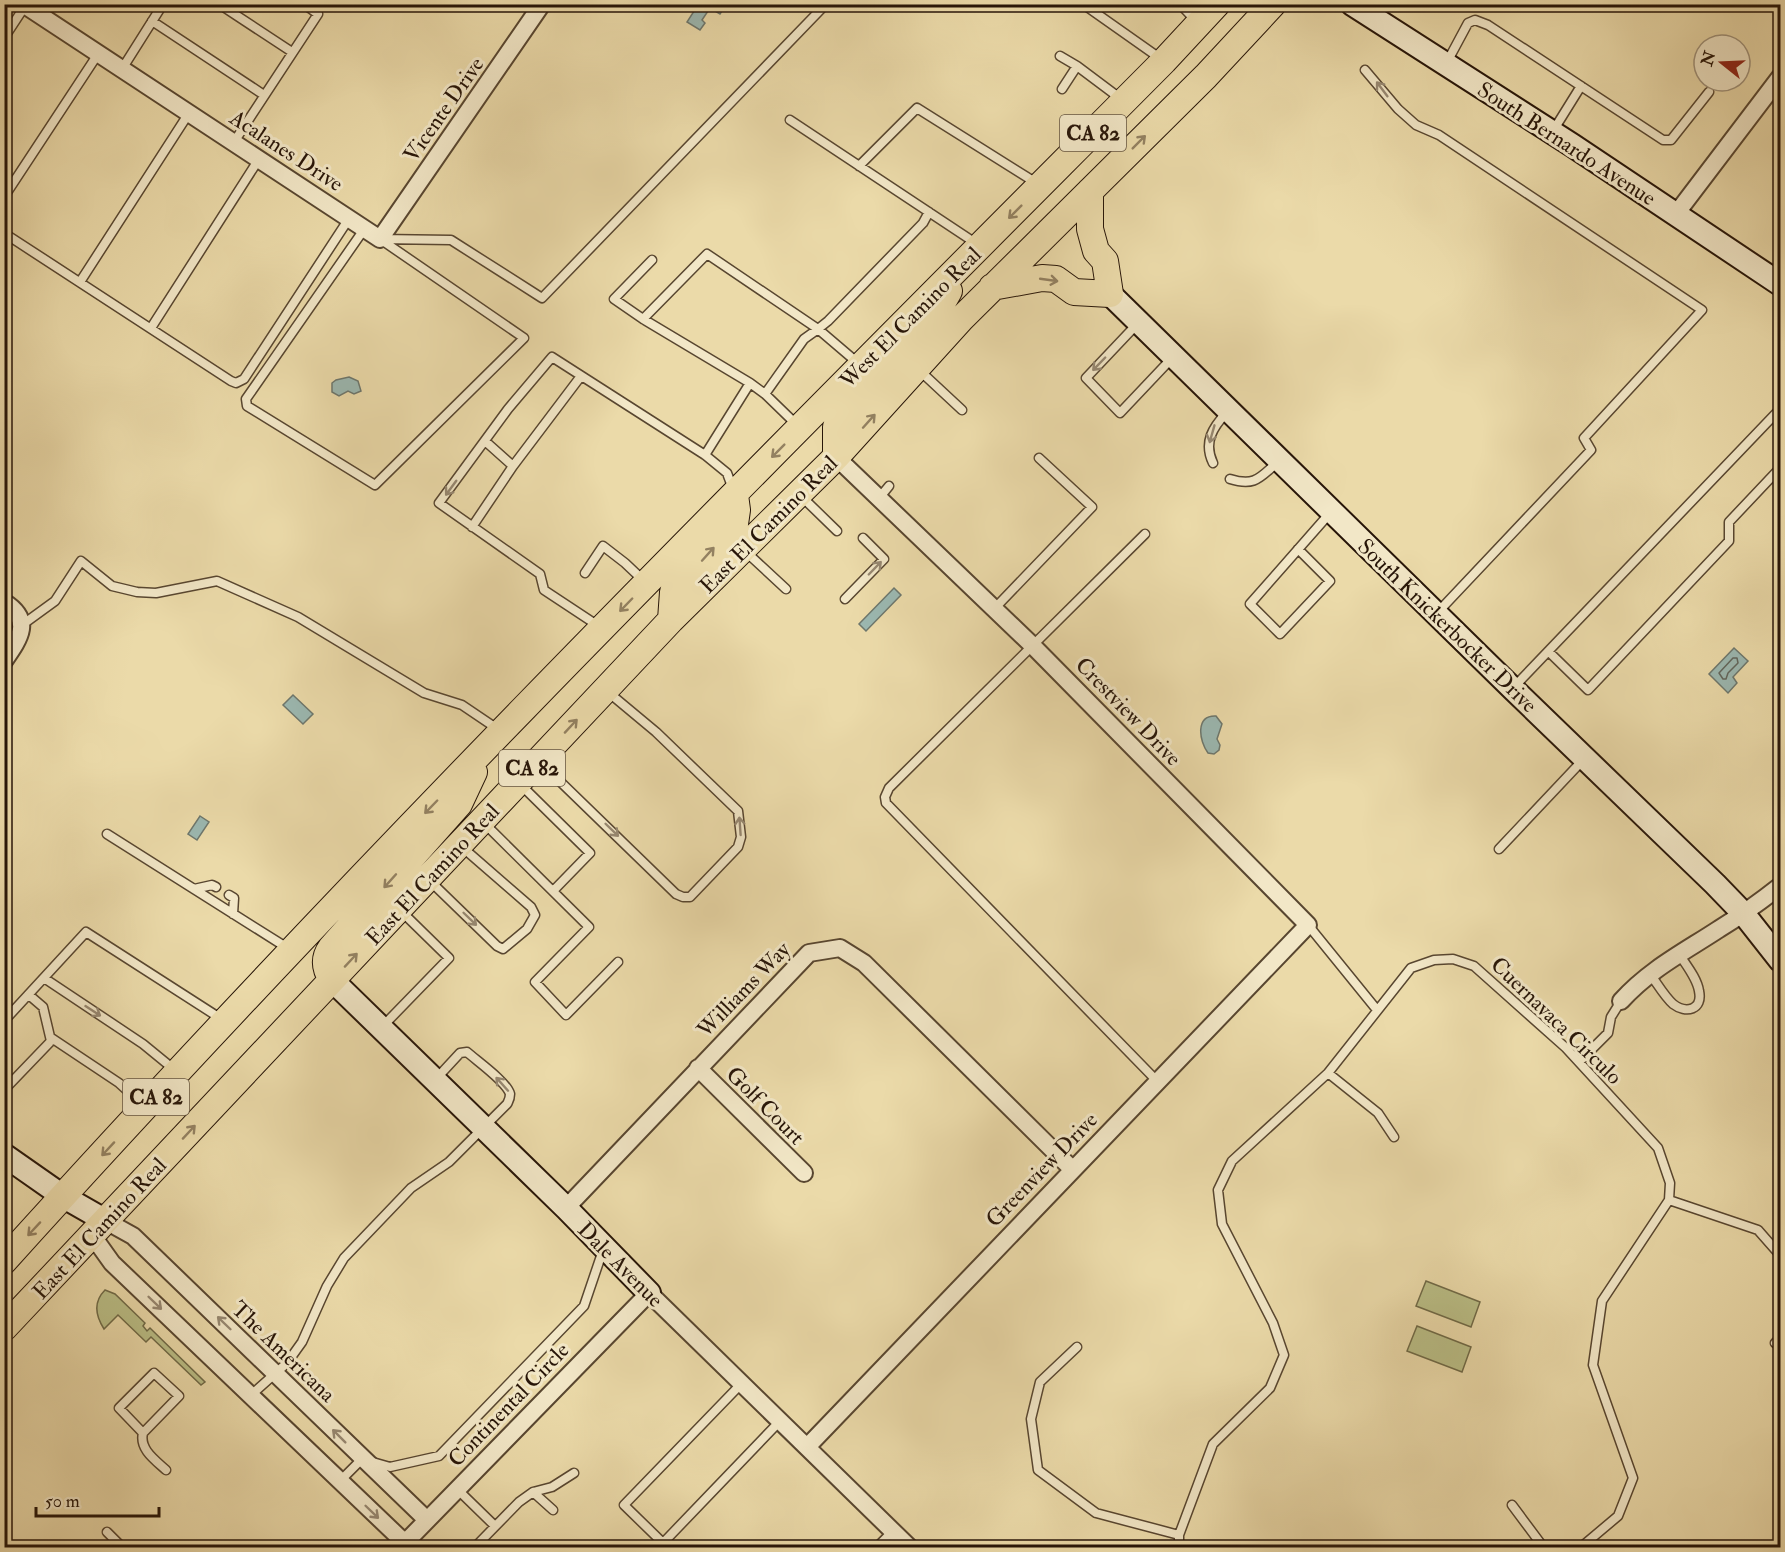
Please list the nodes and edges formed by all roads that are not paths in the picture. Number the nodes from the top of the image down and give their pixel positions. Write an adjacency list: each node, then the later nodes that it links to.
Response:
1 (163, 4): 12 (lane)
2 (219, 4): 15 (lane)
3 (304, 4): 15 (lane)
4 (542, 4): 43 (street, Vicente Drive)
5 (826, 4): 43 (lane)
6 (1083, 4): 18 (lane)
7 (1180, 4): 13 (lane)
8 (1217, 4): 13 (main road, West El Camino Real / CA 82)
9 (1273, 4): 36 (main road, West El Camino Real / CA 82, one-way to 9)
10 (1352, 4): 19 (street, South Bernardo Avenue)
11 (24, 5): 14 (lane); 16 (street, Acalanes Drive)
12 (152, 21): 21 (lane); 27 (lane)
13 (1198, 24): 18 (main road, West El Camino Real / CA 82)
14 (4, 38)
15 (292, 52): 27 (lane)
16 (98, 54): 21 (street, Acalanes Drive); 37 (lane)
17 (1060, 56): 20 (lane)
18 (1164, 61): 28 (main road, West El Camino Real / CA 82)
19 (1446, 64): 24 (lane); 31 (street, South Bernardo Avenue)
20 (1077, 66): 25 (lane); 28 (lane)
21 (122, 69): 29 (street, Acalanes Drive)
22 (1365, 70): 89 (lane, one-way to 22)
23 (1780, 77): 39 (street)
24 (1581, 86): 26 (lane); 31 (lane)
25 (1062, 89)
26 (1708, 93)
27 (264, 95): 32 (lane)
28 (1124, 101): 35 (main road, West El Camino Real / CA 82)
29 (189, 113): 32 (street, Acalanes Drive); 46 (lane)
30 (790, 120): 34 (lane)
31 (1551, 133): 39 (street, South Bernardo Avenue)
32 (234, 142): 33 (street, Acalanes Drive)
33 (259, 159): 40 (street, Acalanes Drive); 53 (lane)
34 (859, 166): 35 (lane); 38 (lane)
35 (1041, 186): 44 (main road, West El Camino Real / CA 82, one-way to 44)
36 (1090, 190): 48 (main road, West El Camino Real / CA 82); 49 (main road)
37 (4, 198)
38 (929, 212): 44 (lane); 54 (lane)
39 (1676, 214): 47 (street, South Bernardo Avenue)
40 (350, 218): 41 (street, Acalanes Drive); 53 (lane)
41 (365, 228): 43 (street, Acalanes Drive); 43 (lane, Acalanes Drive)
42 (4, 233): 46 (lane)
43 (380, 239)
44 (974, 253): 56 (main road, West El Camino Real / CA 82); 67 (main road)
45 (652, 260): 50 (lane)
46 (80, 282): 53 (lane)
47 (1780, 284)
48 (992, 287): 49 (main road, one-way to 49); 51 (main road, West El Camino Real / CA 82)
49 (1110, 294): 52 (street, South Knickerbocker Drive)
50 (643, 319): 54 (lane); 59 (lane)
51 (961, 319): 57 (main road, East El Camino Real / CA 82)
52 (1139, 322): 55 (street, South Knickerbocker Drive); 55 (lane, one-way to 55)
53 (151, 328)
54 (818, 329): 56 (lane); 60 (lane)
55 (1174, 356): 61 (street, South Knickerbocker Drive)
56 (861, 366): 64 (main road, West El Camino Real / CA 82)
57 (917, 367): 63 (lane); 67 (main road, East El Camino Real / CA 82, one-way to 57)
58 (581, 376): 65 (lane); 66 (lane); 71 (lane)
59 (750, 383): 60 (lane); 66 (lane)
60 (765, 394): 64 (lane)
61 (1229, 409): 69 (street, South Knickerbocker Drive); 70 (lane, one-way to 70)
62 (1780, 409): 94 (lane)
63 (962, 410)
64 (801, 428): 75 (main road, West El Camino Real / CA 82, one-way to 75)
65 (485, 441): 71 (lane); 77 (lane, one-way to 77)
66 (705, 455): 75 (lane)
67 (836, 457): 74 (main road, East El Camino Real / CA 82); 88 (street, Crestview Drive)
68 (1039, 458): 88 (lane)
69 (1280, 460): 73 (lane); 76 (street, South Knickerbocker Drive)
70 (1213, 463)
71 (513, 466): 77 (lane)
72 (1780, 468): 94 (lane)
73 (1230, 479)
74 (797, 493): 78 (lane); 81 (main road, East El Camino Real / CA 82)
75 (735, 495): 84 (main road, West El Camino Real / CA 82); 90 (main road, one-way to 75)
76 (1332, 511): 82 (lane); 89 (street, South Knickerbocker Drive)
77 (472, 527): 92 (lane)
78 (837, 531)
79 (1145, 534): 93 (lane)
80 (863, 538): 86 (lane, one-way to 80)
81 (742, 548): 85 (lane); 90 (main road, East El Camino Real / CA 82)
82 (1298, 549): 82 (lane)
83 (585, 573): 84 (lane)
84 (647, 584): 92 (main road, West El Camino Real / CA 82, one-way to 92)
85 (786, 589)
86 (845, 599)
87 (4, 602): 91 (street)
88 (995, 608): 93 (street, Crestview Drive)
89 (1437, 614): 97 (street, South Knickerbocker Drive)
90 (671, 620): 96 (main road, East El Camino Real / CA 82)
91 (22, 625): 95 (street); 98 (lane)
92 (603, 629): 98 (main road, East El Camino Real / CA 82)
93 (1032, 645): 115 (street, Crestview Drive); 135 (lane)
94 (1549, 652): 97 (lane)
95 (4, 661)
96 (606, 689): 100 (main road, East El Camino Real / CA 82, one-way to 96); 100 (lane, one-way to 96)
97 (1512, 689): 99 (street, South Knickerbocker Drive)
98 (494, 741): 116 (main road, East El Camino Real / CA 82, one-way to 116); 122 (main road, one-way to 122)
99 (1585, 757): 105 (lane); 113 (street, South Knickerbocker Drive)
100 (538, 761): 101 (main road, East El Camino Real / CA 82)
101 (519, 782): 102 (main road, East El Camino Real / CA 82); 110 (lane)
102 (482, 821): 104 (main road, East El Camino Real / CA 82); 110 (lane)
103 (107, 834): 109 (lane)
104 (459, 844): 106 (main road, East El Camino Real / CA 82); 106 (lane, one-way to 104)
105 (1499, 849)
106 (428, 878): 112 (main road, East El Camino Real / CA 82)
107 (1780, 886): 113 (street)
108 (216, 887): 109 (lane)
109 (194, 889): 114 (lane)
110 (553, 891): 119 (lane)
111 (229, 895): 114 (lane)
112 (399, 909): 122 (main road, East El Camino Real / CA 82, one-way to 112); 128 (lane)
113 (1743, 913): 117 (street); 118 (street, South Knickerbocker Drive)
114 (233, 914): 116 (lane)
115 (1308, 926): 125 (lane, Crestview Drive); 135 (street, Greenview Drive)
116 (292, 951): 127 (main road, East El Camino Real / CA 82)
117 (1679, 954): 120 (street); 120 (lane)
118 (1780, 960)
119 (618, 962)
120 (1650, 974): 124 (street)
121 (44, 978): 123 (lane); 127 (lane); 132 (lane, one-way to 132)
122 (332, 980): 128 (street, Dale Avenue); 146 (main road, East El Camino Real / CA 82, one-way to 122)
123 (29, 994): 126 (lane); 129 (lane)
124 (1622, 1001): 130 (lane)
125 (1377, 1010): 130 (lane, Cuernavaca Circulo); 133 (lane, Cuernavaca Circulo)
126 (4, 1021)
127 (226, 1022): 132 (main road, East El Camino Real / CA 82)
128 (381, 1029): 134 (street, Dale Avenue)
129 (51, 1041): 136 (lane); 137 (lane)
130 (1579, 1062): 144 (lane, Cuernavaca Circulo)
131 (698, 1068): 141 (street, Williams Way); 142 (street, Golf Court); 145 (street, Williams Way)
132 (178, 1072): 137 (main road, East El Camino Real / CA 82)
133 (1328, 1073): 139 (lane); 171 (lane, Cuernavaca Circulo)
134 (434, 1081): 138 (street, Dale Avenue); 138 (lane, one-way to 134)
135 (1157, 1081): 141 (street, Greenview Drive)
136 (4, 1090)
137 (146, 1108): 143 (main road, East El Camino Real / CA 82, one-way to 143)
138 (481, 1128): 145 (street, Dale Avenue); 153 (lane)
139 (1394, 1137)
140 (4, 1155): 143 (street)
141 (1072, 1169): 158 (street, Greenview Drive)
142 (804, 1173)
143 (64, 1197): 146 (street); 149 (main road, East El Camino Real / CA 82, one-way to 149)
144 (1669, 1200): 148 (lane); 179 (lane)
145 (566, 1208): 147 (street, Dale Avenue)
146 (99, 1228): 151 (main road, East El Camino Real / CA 82); 153 (street, The Americana, one-way to 146); 155 (street, one-way to 155)
147 (604, 1247): 150 (street, Dale Avenue); 159 (lane)
148 (1780, 1255)
149 (4, 1261)
150 (649, 1293): 154 (street, Dale Avenue); 163 (street, Continental Circle)
151 (4, 1328)
152 (1077, 1347): 171 (lane)
153 (275, 1373): 155 (lane); 159 (street, The Americana, one-way to 153)
154 (742, 1382): 156 (street, Dale Avenue); 156 (lane)
155 (250, 1396): 162 (street)
156 (781, 1420): 158 (street, Dale Avenue)
157 (143, 1433): 157 (lane); 160 (lane)
158 (808, 1446): 169 (street, Dale Avenue)
159 (362, 1459): 162 (lane); 167 (street, The Americana)
160 (166, 1470)
161 (574, 1473): 164 (lane)
162 (340, 1481): 172 (street, one-way to 172)
163 (457, 1490): 167 (street, Continental Circle); 168 (lane)
164 (533, 1492): 166 (lane); 168 (lane)
165 (1512, 1505): 178 (lane)
166 (553, 1510)
167 (426, 1520): 172 (street, Continental Circle)
168 (495, 1526): 174 (lane)
169 (893, 1531): 175 (lane); 176 (street, Dale Avenue)
170 (107, 1532): 173 (lane)
171 (1179, 1535): 177 (lane, Cuernavaca Circulo)
172 (402, 1545)
173 (123, 1548)
174 (474, 1548)
175 (876, 1548)
176 (910, 1548)
177 (1179, 1548)
178 (1544, 1548)
179 (1580, 1548)

